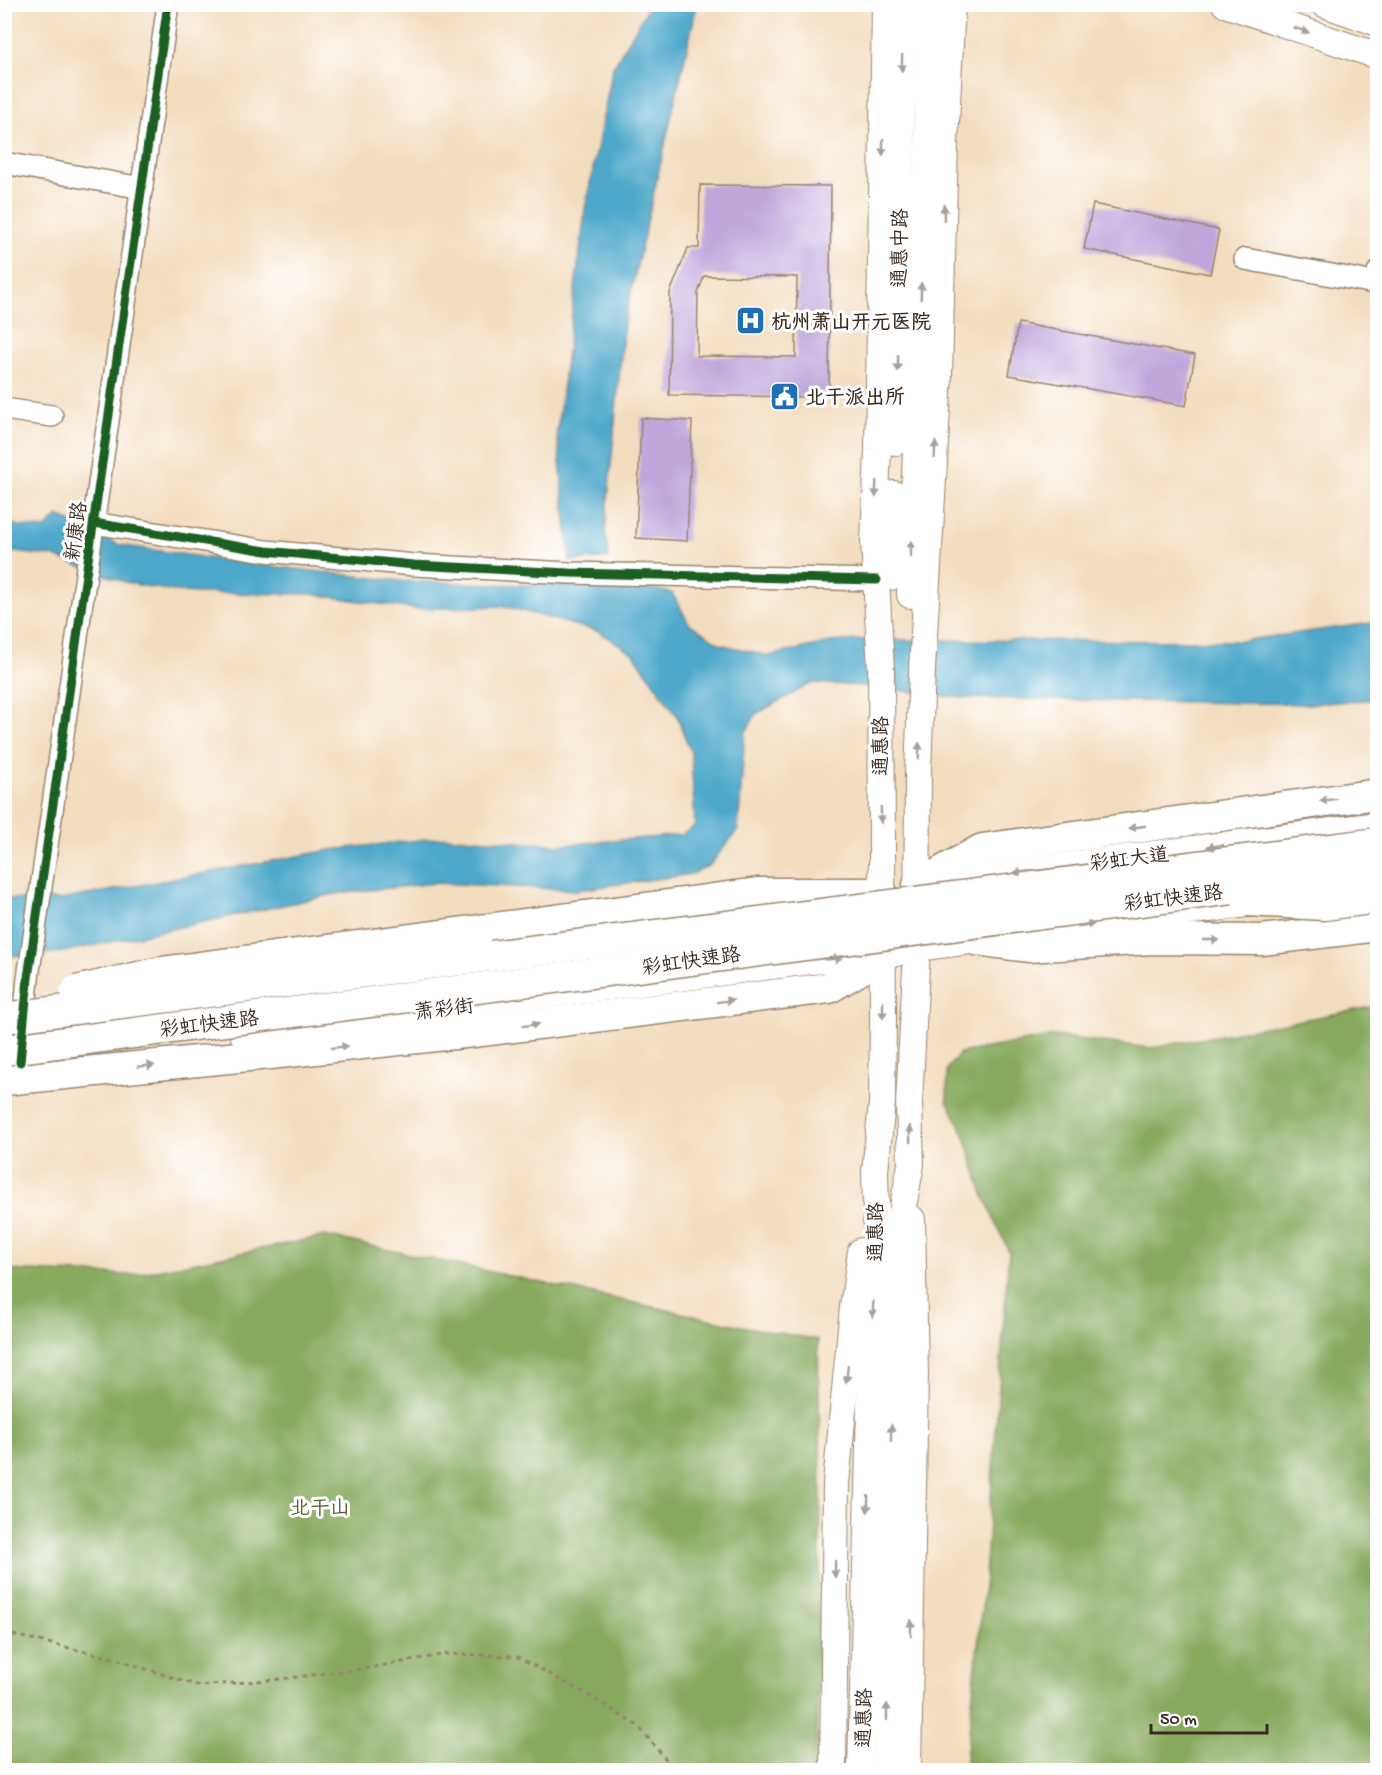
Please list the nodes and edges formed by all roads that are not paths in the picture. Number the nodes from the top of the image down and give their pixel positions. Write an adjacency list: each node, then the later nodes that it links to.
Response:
1 (168, 4): 11 (street, 新康路)
2 (885, 4): 17 (main road, 通惠中路, one-way to 17)
3 (904, 4): 19 (main road, 通惠中路, one-way to 19)
4 (929, 4): 18 (main road, 通惠中路, one-way to 4)
5 (952, 4): 18 (main road, 通惠中路, one-way to 5)
6 (1225, 4): 9 (main road, one-way to 9)
7 (1324, 4): 8 (main road)
8 (1377, 23)
9 (1377, 56)
10 (4, 163): 11 (street)
11 (142, 188): 16 (street, 新康路)
12 (1245, 258): 13 (street)
13 (1377, 273)
14 (4, 409): 15 (street)
15 (52, 416)
16 (94, 523): 17 (street); 35 (street, 新康路)
17 (877, 580): 19 (main road, 通惠中路)
18 (922, 669): 20 (main road, 通惠中路)
19 (880, 682): 28 (main road, 通惠路, one-way to 28)
20 (921, 699): 26 (main road, 通惠路, one-way to 20)
21 (1377, 794): 26 (highway, one-way to 26)
22 (1377, 824): 24 (highway, bridge); 26 (main road, 彩虹大道, one-way to 26)
23 (1377, 843): 24 (highway, 彩虹快速路, bridge)
24 (1232, 863): 35 (highway, 彩虹快速路, bridge)
25 (1377, 870): 29 (highway, 彩虹快速路, bridge)
26 (918, 885): 28 (main road, 彩虹大道); 33 (main road, 通惠路)
27 (1377, 887): 32 (main road, one-way to 27)
28 (882, 893): 34 (main road, 通惠路); 35 (main road); 35 (highway, bridge)
29 (1160, 898): 30 (highway, bridge); 36 (highway, 彩虹快速路, bridge)
30 (1377, 898)
31 (1377, 926): 32 (highway, one-way to 31)
32 (975, 940): 33 (main road)
33 (917, 948): 34 (main road); 37 (main road, 通惠路, one-way to 33)
34 (883, 956): 36 (main road, 萧彩街, one-way to 34); 36 (highway, one-way to 34); 38 (main road, 通惠路, one-way to 38)
35 (13, 1001): 36 (street, 新康路)
36 (8, 1064)
37 (910, 1164): 41 (main road, 通惠路, one-way to 37); 42 (main road, one-way to 37)
38 (875, 1171): 39 (main road, one-way to 39); 40 (main road, 通惠路, one-way to 40)
39 (833, 1770)
40 (861, 1770)
41 (886, 1770)
42 (908, 1770)

